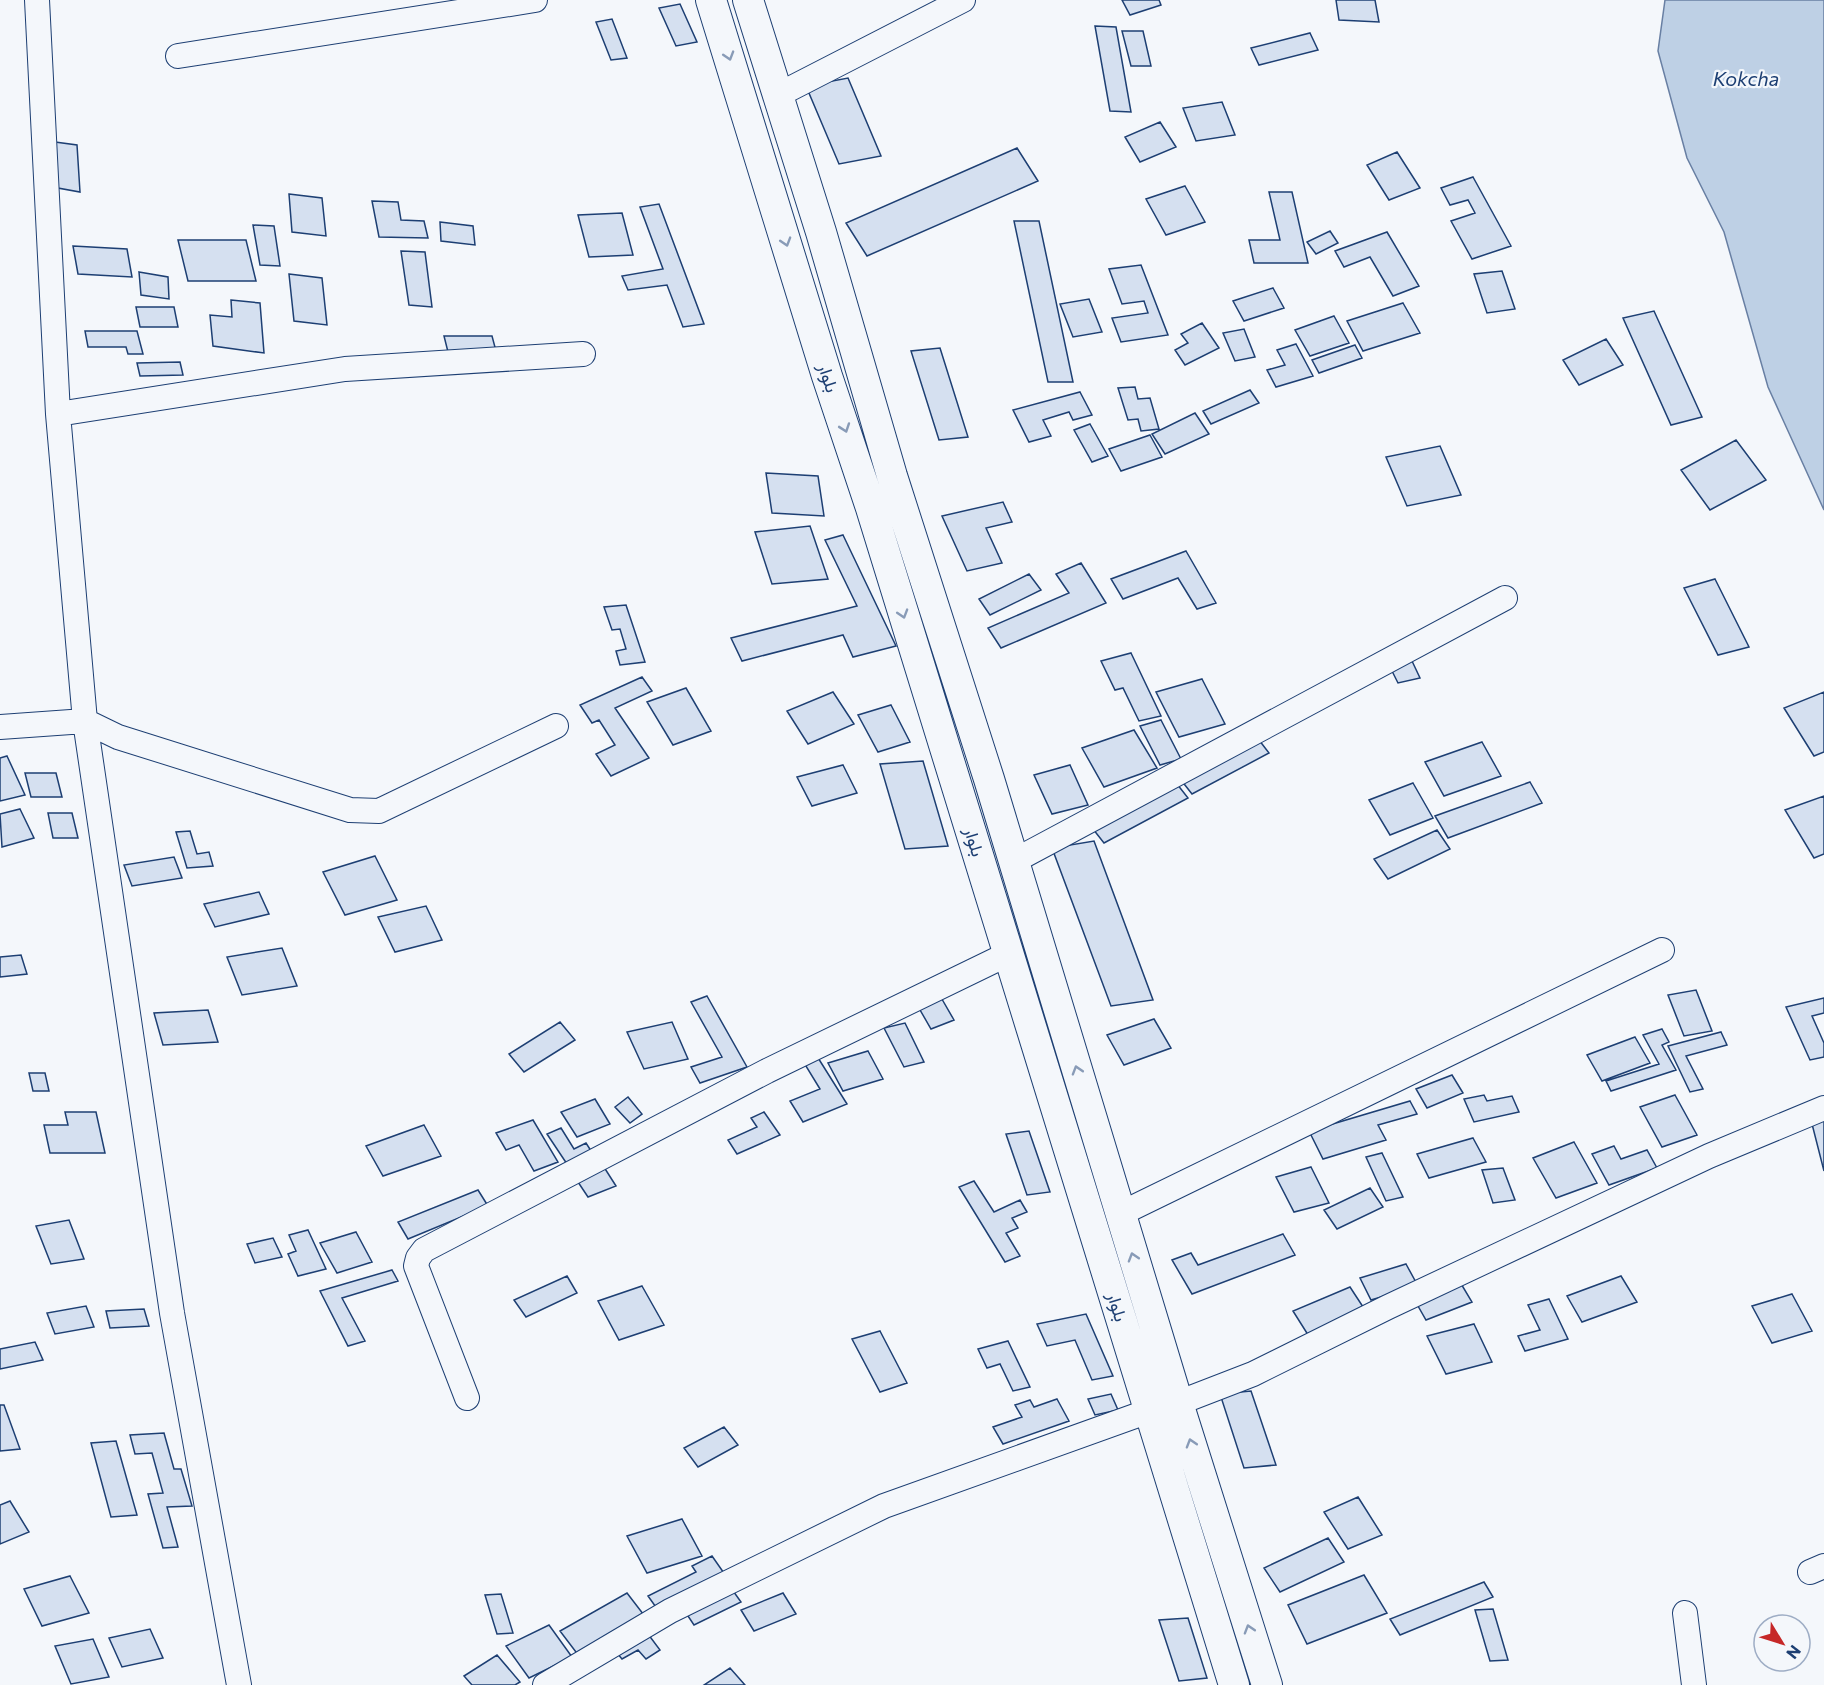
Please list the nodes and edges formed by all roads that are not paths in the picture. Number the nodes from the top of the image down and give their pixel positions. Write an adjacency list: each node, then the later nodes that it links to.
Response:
1 (37, 0): 11 (street)
2 (535, 0): 6 (street)
3 (711, 0): 9 (main road, بلوار, one-way to 9)
4 (748, 0): 7 (main road, بلوار)
5 (963, 0): 7 (street)
6 (178, 57)
7 (778, 95): 8 (main road, بلوار)
8 (799, 164): 9 (main road); 16 (main road, بلوار)
9 (766, 176): 18 (main road, بلوار, one-way to 18)
10 (582, 354): 11 (street)
11 (58, 414): 13 (street)
12 (1505, 598): 16 (street)
13 (85, 721): 14 (street); 15 (street); 25 (street)
14 (556, 726)
15 (0, 727)
16 (1014, 861): 20 (main road, بلوار, one-way to 16)
17 (1662, 950): 20 (street)
18 (1008, 954): 21 (street); 23 (main road, بلوار)
19 (1824, 1108): 22 (street)
20 (1120, 1214): 22 (main road, بلوار, one-way to 20)
21 (467, 1398)
22 (1178, 1403): 23 (street); 28 (main road, بلوار, one-way to 22)
23 (1149, 1411): 26 (street); 27 (main road, بلوار)
24 (1685, 1613): 29 (street)
25 (238, 1685)
26 (545, 1685)
27 (1234, 1685)
28 (1267, 1685)
29 (1694, 1685)

